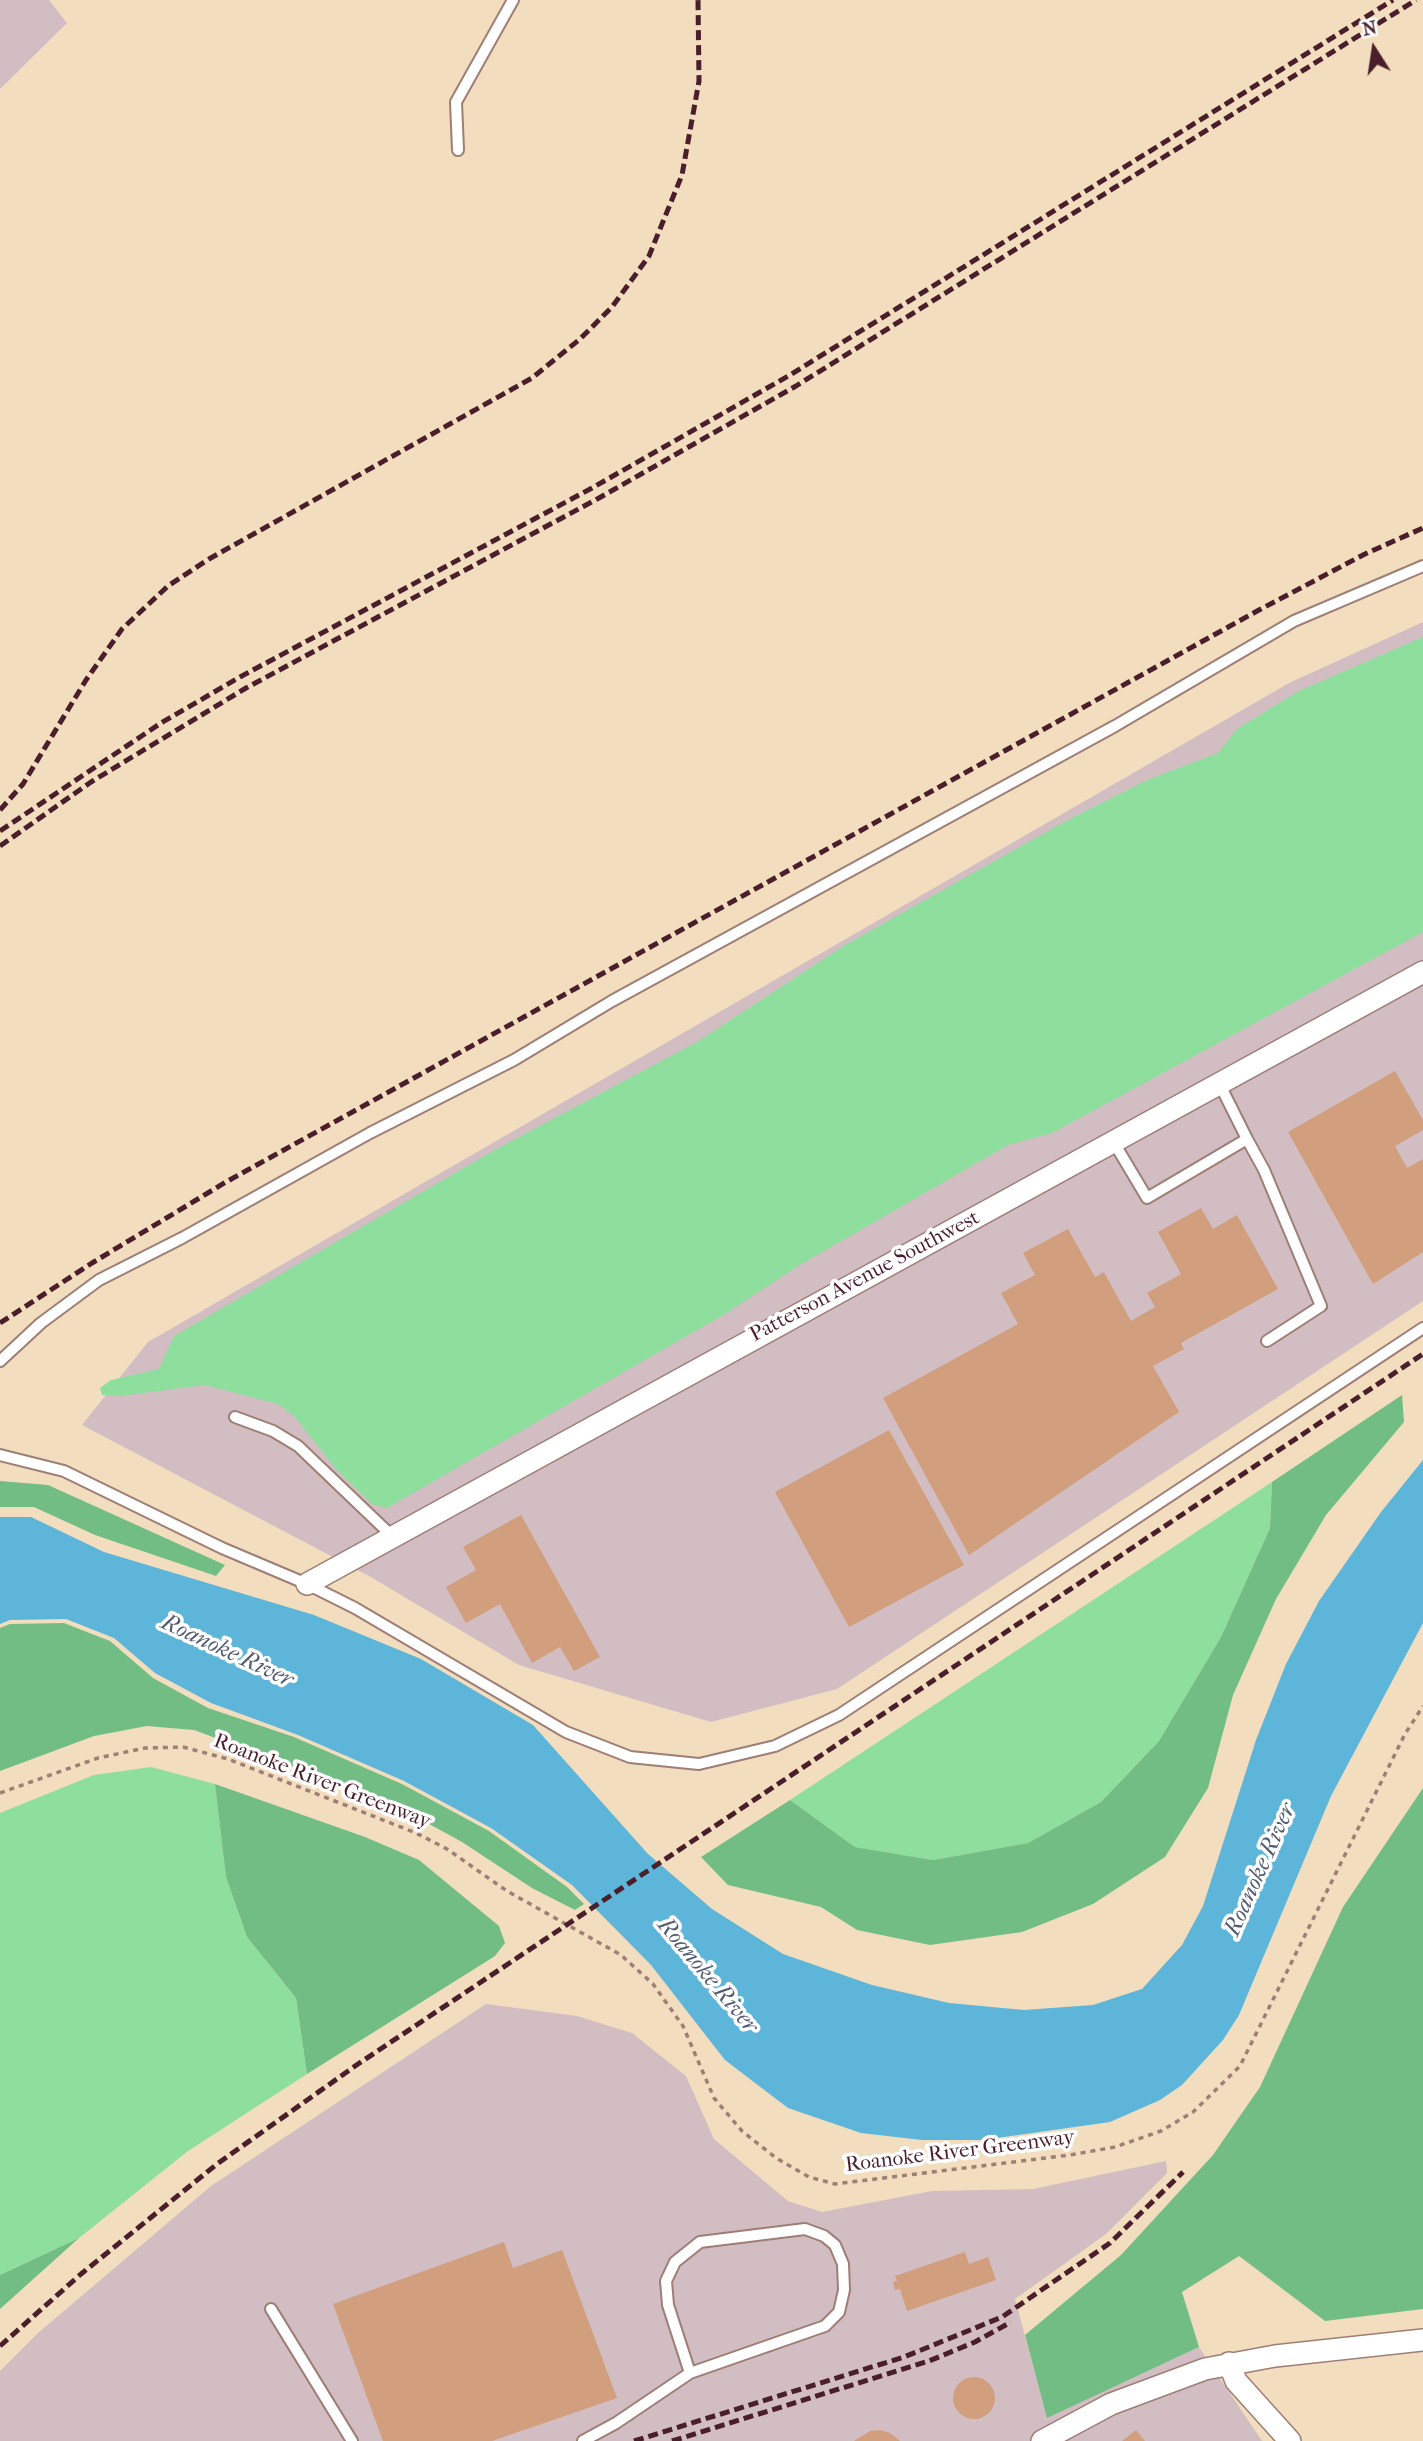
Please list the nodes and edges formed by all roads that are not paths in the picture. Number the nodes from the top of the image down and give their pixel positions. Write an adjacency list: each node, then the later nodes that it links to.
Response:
1 (513, 0): 2 (lane)
2 (458, 150)
3 (1423, 566): 10 (lane)
4 (1423, 972): 5 (street, Patterson Avenue Southwest)
5 (1219, 1083): 6 (lane); 7 (street, Patterson Avenue Southwest)
6 (1247, 1139): 7 (lane); 9 (lane)
7 (1113, 1140): 13 (street, Patterson Avenue Southwest)
8 (1423, 1328): 14 (lane)
9 (1266, 1341)
10 (0, 1361)
11 (235, 1417): 13 (lane)
12 (0, 1455): 14 (lane)
13 (392, 1536): 14 (street, Patterson Avenue Southwest)
14 (307, 1584)
15 (271, 2309): 19 (lane)
16 (1423, 2340): 17 (street)
17 (1229, 2363): 21 (street); 22 (street)
18 (690, 2373): 18 (lane); 20 (lane)
19 (352, 2441)
20 (583, 2441)
21 (1042, 2441)
22 (1290, 2441)

